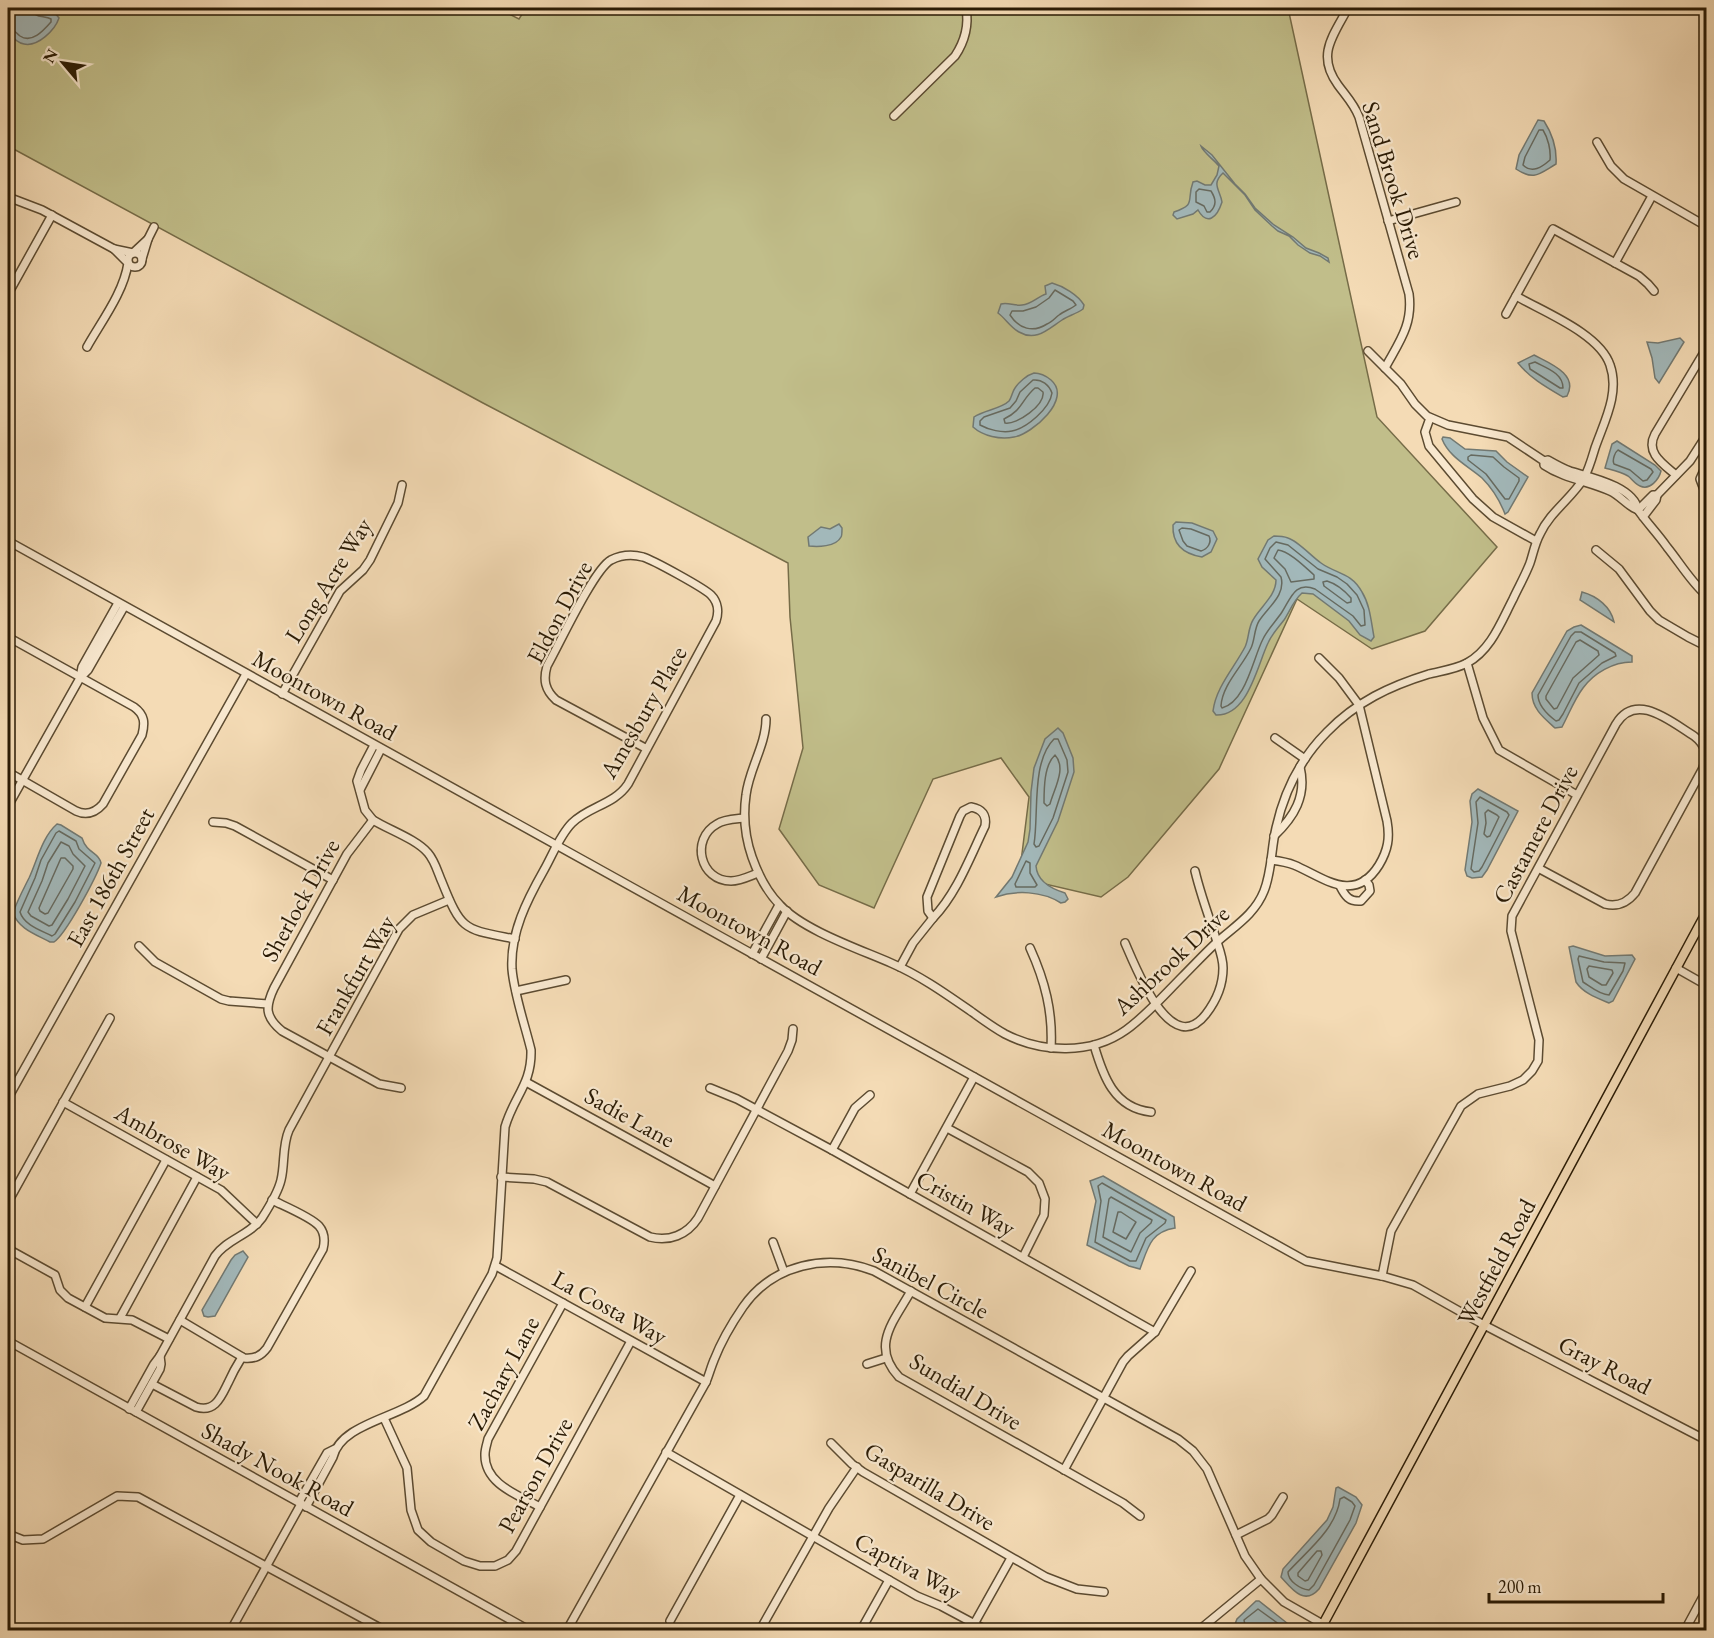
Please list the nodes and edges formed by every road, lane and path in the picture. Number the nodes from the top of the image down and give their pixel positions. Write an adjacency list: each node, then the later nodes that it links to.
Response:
1 (966, 8): 3 (street)
2 (1348, 8): 9 (street, Sand Brook Drive)
3 (894, 116)
4 (1597, 142): 5 (street)
5 (1652, 196): 11 (street); 17 (street)
6 (8, 197): 8 (street)
7 (1456, 202): 9 (street)
8 (52, 215): 13 (street); 21 (street)
9 (1388, 221): 27 (street, Sand Brook Drive)
10 (154, 226): 12 (street)
11 (1707, 226)
12 (148, 239): 14 (street); 15 (street)
13 (114, 249): 14 (street); 16 (street)
14 (133, 253): 15 (street); 16 (street)
15 (142, 259): 18 (street)
16 (128, 262): 18 (street); 19 (street)
17 (1615, 263): 20 (street); 22 (street)
18 (137, 268): 19 (street)
19 (122, 285): 24 (street)
20 (1654, 291)
21 (8, 294)
22 (1516, 296): 23 (street); 32 (street)
23 (1506, 314)
24 (87, 348)
25 (1707, 349): 31 (street)
26 (1368, 351): 27 (street)
27 (1385, 368): 28 (street)
28 (1430, 418): 32 (street); 39 (street)
29 (1707, 436): 31 (street)
30 (1705, 470): 35 (street)
31 (1676, 475): 34 (street)
32 (1584, 478): 36 (street); 39 (street, Ashbrook Drive)
33 (402, 485): 50 (street, Long Acre Way)
34 (1657, 495): 36 (street); 37 (street)
35 (1707, 495)
36 (1638, 510): 37 (street)
37 (1643, 517): 41 (street)
38 (8, 541): 42 (street, Moontown Road)
39 (1536, 541): 47 (street, Ashbrook Drive)
40 (1596, 550): 45 (street)
41 (1707, 595)
42 (121, 605): 48 (street, Moontown Road); 49 (street)
43 (717, 606): 55 (street, Amesbury Place); 55 (street, Eldon Drive)
44 (8, 637): 49 (street)
45 (1707, 646)
46 (1319, 658): 51 (street)
47 (1467, 663): 51 (street, Ashbrook Drive); 60 (street)
48 (246, 674): 50 (street, Moontown Road); 103 (street, East 186th Street)
49 (80, 678): 59 (street); 59 (street)
50 (282, 694): 54 (street, Moontown Road)
51 (1359, 705): 56 (street, Ashbrook Drive); 72 (street)
52 (766, 719): 62 (street, Ashbrook Drive)
53 (1275, 738): 56 (street)
54 (378, 747): 63 (street); 66 (street, Moontown Road)
55 (647, 749): 66 (street, Amesbury Place)
56 (1305, 759): 57 (street, Ashbrook Drive)
57 (1300, 767): 65 (street, Ashbrook Drive); 65 (street)
58 (8, 772): 59 (street)
59 (22, 780): 61 (street)
60 (1577, 795): 68 (street, Castamere Drive); 68 (street, Castamere Drive)
61 (8, 806)
62 (744, 818): 70 (street, Ashbrook Drive); 70 (street)
63 (373, 820): 71 (street, Sherlock Drive); 74 (street)
64 (213, 822): 71 (street)
65 (1274, 836): 67 (street, Ashbrook Drive)
66 (557, 846): 79 (street, Amesbury Place); 84 (street, Moontown Road)
67 (1271, 860): 73 (street); 80 (street, Ashbrook Drive)
68 (1538, 868): 123 (street, Castamere Drive)
69 (1196, 871): 80 (street)
70 (758, 873): 75 (street, Ashbrook Drive)
71 (333, 880): 92 (street, Sherlock Drive)
72 (1365, 880): 73 (street); 73 (street)
73 (1340, 886)
74 (449, 900): 79 (street); 97 (street, Frankfurt Way)
75 (779, 905): 76 (street, Ashbrook Drive); 84 (street)
76 (787, 911): 85 (street); 86 (street, Ashbrook Drive)
77 (1707, 913): 87 (main road, Westfield Road)
78 (933, 918): 78 (street); 86 (street)
79 (515, 939): 90 (street, Amesbury Place)
80 (1217, 942): 91 (street, Ashbrook Drive); 91 (street)
81 (1125, 943): 91 (street)
82 (139, 946): 92 (street)
83 (1030, 948): 96 (street)
84 (752, 954): 85 (street, Moontown Road)
85 (761, 959): 98 (street, Moontown Road)
86 (900, 967): 96 (street, Ashbrook Drive)
87 (1676, 968): 89 (street); 129 (main road, Westfield Road)
88 (566, 980): 90 (street)
89 (1707, 985)
90 (516, 991): 99 (street, Amesbury Place)
91 (1156, 1003): 95 (street, Ashbrook Drive)
92 (268, 1004): 97 (street)
93 (110, 1018): 104 (street)
94 (793, 1029): 105 (street)
95 (1094, 1045): 96 (street, Ashbrook Drive); 106 (street)
96 (1051, 1047)
97 (329, 1057): 100 (street); 114 (street, Frankfurt Way)
98 (974, 1077): 107 (street); 123 (street, Moontown Road)
99 (526, 1082): 111 (street, Amesbury Place); 112 (street, Sadie Lane)
100 (401, 1088)
101 (710, 1088): 105 (street, Cristin Way)
102 (870, 1095): 108 (street)
103 (8, 1098)
104 (63, 1102): 109 (street, Ambrose Way); 115 (street)
105 (757, 1109): 108 (street, Cristin Way); 112 (street)
106 (1151, 1112)
107 (947, 1128): 113 (street); 119 (street)
108 (832, 1150): 113 (street, Cristin Way)
109 (166, 1160): 110 (street, Ambrose Way); 126 (street)
110 (197, 1177): 116 (street, Ambrose Way); 127 (street)
111 (501, 1177): 112 (street); 120 (street, Amesbury Place)
112 (715, 1186)
113 (910, 1194): 119 (street, Cristin Way)
114 (272, 1200): 116 (street, Frankfurt Way); 135 (street)
115 (8, 1202)
116 (257, 1224): 128 (street)
117 (773, 1242): 122 (street)
118 (8, 1249): 126 (street)
119 (1023, 1257): 130 (street, Cristin Way)
120 (496, 1266): 125 (street, La Costa Way); 142 (street, Amesbury Place)
121 (1191, 1271): 130 (street)
122 (784, 1272): 124 (street, Sanibel Circle); 138 (street, Sanibel Circle)
123 (1382, 1276): 129 (street, Moontown Road)
124 (911, 1291): 136 (street, Sundial Drive); 140 (street, Sanibel Circle)
125 (563, 1303): 133 (street, La Costa Way); 151 (street, Zachary Lane)
126 (85, 1307): 127 (street)
127 (120, 1318): 131 (street)
128 (180, 1320): 131 (street); 135 (street)
129 (1484, 1325): 143 (street, Gray Road); 164 (main road, Westfield Road)
130 (1155, 1332): 140 (street)
131 (169, 1339): 134 (street)
132 (8, 1341): 141 (street, Shady Nook Road)
133 (631, 1341): 138 (street, La Costa Way); 151 (street, Pearson Drive)
134 (160, 1356): 139 (street); 141 (street)
135 (242, 1357): 139 (street)
136 (886, 1358): 137 (street); 147 (street, Sundial Drive)
137 (867, 1364)
138 (706, 1382): 145 (street, Sanibel Circle)
139 (152, 1384): 141 (street)
140 (1103, 1398): 147 (street); 154 (street, Sanibel Circle)
141 (133, 1411): 150 (street, Shady Nook Road)
142 (384, 1418): 150 (street, Amesbury Place); 151 (street, Pearson Drive)
143 (1707, 1440)
144 (831, 1443): 146 (street, Gasparilla Drive)
145 (666, 1452): 148 (street, Captiva Way); 168 (street, Sanibel Circle)
146 (857, 1467): 155 (street); 156 (street, Gasparilla Drive)
147 (1064, 1470): 152 (street, Sundial Drive)
148 (740, 1495): 155 (street, Captiva Way); 162 (street)
149 (1282, 1497): 154 (street)
150 (302, 1504): 157 (street, Amesbury Place); 167 (street, Shady Nook Road)
151 (540, 1507)
152 (1140, 1516)
153 (8, 1534): 157 (street)
154 (1236, 1535): 158 (street, Sanibel Circle)
155 (812, 1536): 159 (street, Captiva Way); 169 (street)
156 (1011, 1558): 161 (street, Gasparilla Drive); 163 (street)
157 (267, 1567): 165 (street, Amesbury Place); 166 (street)
158 (1261, 1579): 164 (street, Sanibel Circle); 172 (street)
159 (889, 1580): 163 (street, Captiva Way); 170 (street)
160 (1706, 1591): 174 (street)
161 (1104, 1592)
162 (670, 1621)
163 (974, 1624): 171 (street, Captiva Way)
164 (1322, 1627): 173 (street, Sanibel Circle)
165 (231, 1630)
166 (384, 1630)
167 (529, 1630)
168 (567, 1630)
169 (760, 1630)
170 (861, 1630)
171 (986, 1630)
172 (1199, 1630)
173 (1333, 1630)
174 (1685, 1630)

